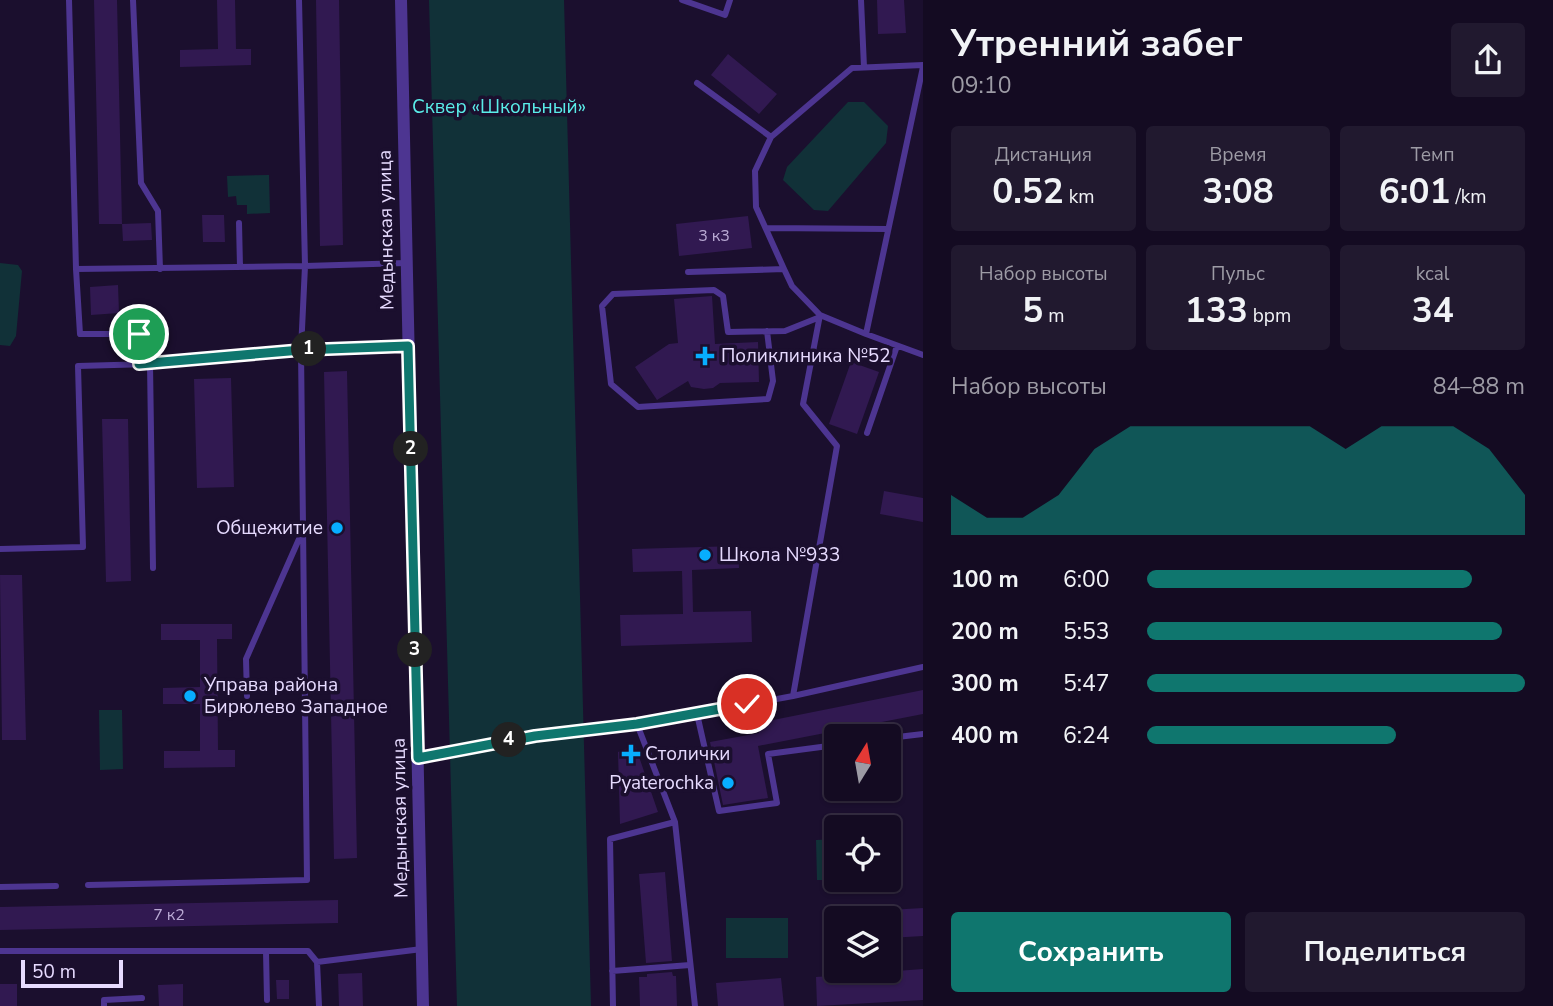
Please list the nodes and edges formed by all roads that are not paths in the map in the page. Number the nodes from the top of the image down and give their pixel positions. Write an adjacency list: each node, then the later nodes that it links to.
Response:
1 (69, 0): 18 (lane)
2 (133, 0): 19 (lane)
3 (299, 0): 16 (lane)
4 (401, 0): 15 (street, Медынская улица)
5 (682, 0): 6 (lane)
6 (730, 0)
7 (861, 0): 9 (lane)
8 (923, 66): 9 (lane); 14 (lane)
9 (864, 67): 11 (lane)
10 (697, 83): 11 (lane)
11 (771, 137): 13 (lane)
12 (239, 223): 17 (lane)
13 (766, 228): 14 (lane); 20 (lane)
14 (888, 229): 24 (lane)
15 (406, 263): 16 (lane); 26 (street, Медынская улица)
16 (305, 266): 17 (lane); 27 (lane)
17 (240, 267): 19 (lane)
18 (76, 269): 19 (lane); 29 (lane)
19 (160, 269)
20 (784, 269): 21 (lane); 22 (lane)
21 (688, 272)
22 (820, 316): 23 (lane); 24 (lane); 37 (lane)
23 (767, 331): 23 (lane)
24 (866, 334): 25 (lane)
25 (897, 345): 28 (lane); 31 (lane)
26 (408, 346): 27 (lane); 43 (street, Медынская улица)
27 (301, 350): 30 (lane); 32 (lane)
28 (923, 355)
29 (139, 364): 30 (lane); 33 (lane)
30 (150, 364): 34 (lane)
31 (867, 433)
32 (304, 528): 36 (lane); 45 (lane)
33 (0, 549)
34 (153, 568)
35 (923, 667): 37 (lane)
36 (247, 696)
37 (793, 696): 38 (lane)
38 (697, 714): 39 (lane); 42 (lane)
39 (637, 724): 43 (lane); 44 (lane)
40 (923, 734): 41 (lane)
41 (901, 737)
42 (824, 747)
43 (418, 758): 48 (street, Медынская улица)
44 (675, 822): 52 (lane); 53 (lane)
45 (89, 885)
46 (56, 886): 47 (lane)
47 (0, 887)
48 (422, 949): 51 (lane); 58 (street, Медынская улица)
49 (0, 951): 50 (lane)
50 (266, 951): 51 (lane); 55 (lane)
51 (317, 962): 57 (lane)
52 (691, 965): 53 (lane); 60 (lane)
53 (612, 971): 59 (lane)
54 (142, 998): 56 (lane)
55 (267, 1000)
56 (104, 1006)
57 (319, 1006)
58 (423, 1006)
59 (613, 1006)
60 (695, 1006)

